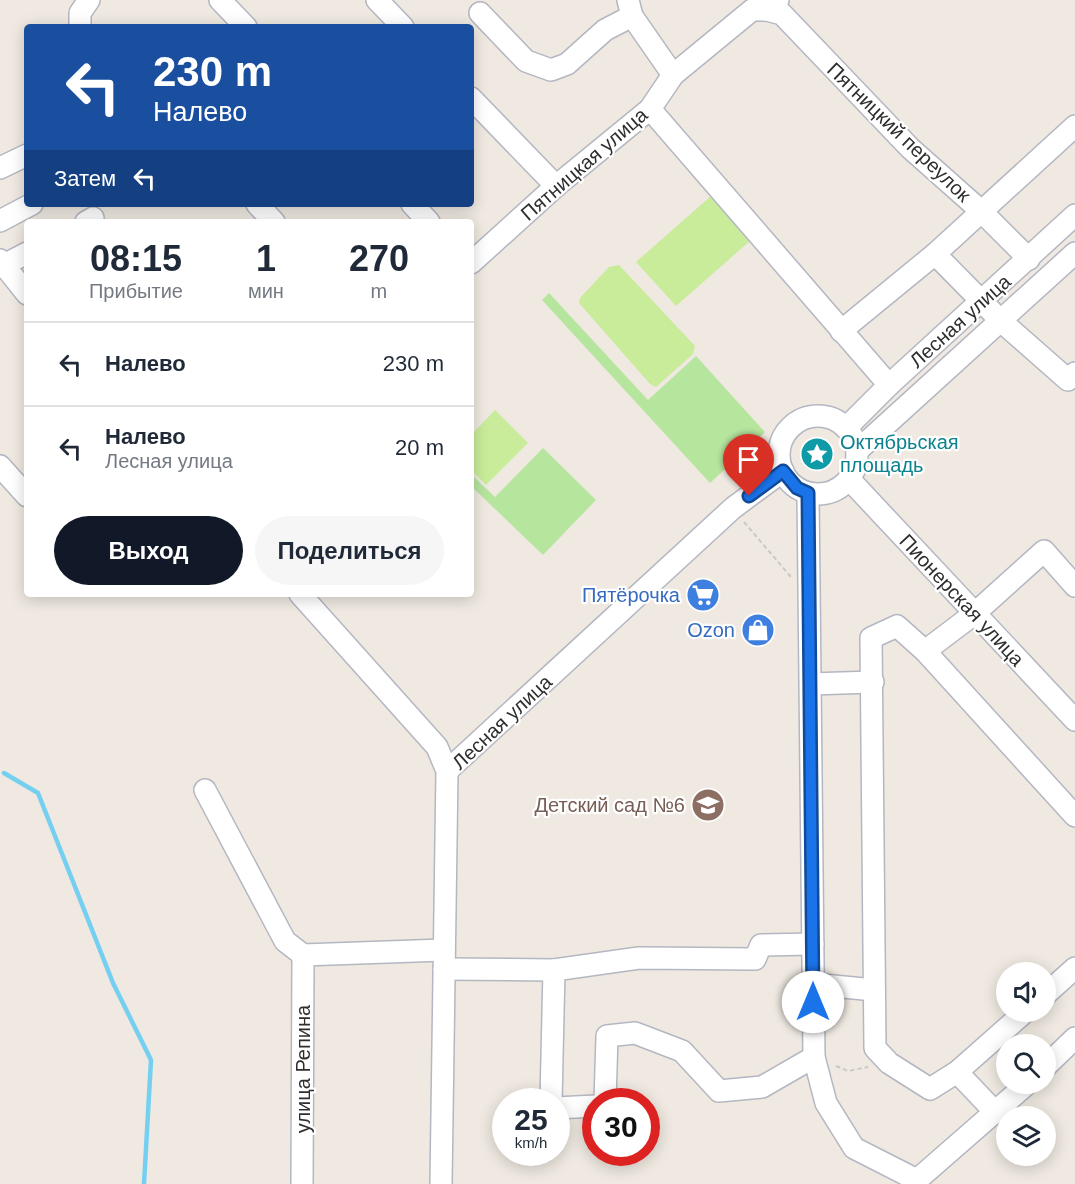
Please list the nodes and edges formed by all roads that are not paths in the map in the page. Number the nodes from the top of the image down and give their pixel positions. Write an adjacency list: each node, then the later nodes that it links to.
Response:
1 (89, 0): 7 (street)
2 (220, 0): 8 (street)
3 (377, 0): 9 (street)
4 (772, 5): 10 (street, Пятницкая улица); 20 (street, Пятницкий переулок)
5 (630, 8): 6 (street); 10 (street)
6 (480, 13)
7 (80, 24)
8 (243, 24)
9 (400, 24)
10 (673, 75): 12 (street, Пятницкая улица)
11 (474, 101): 16 (street)
12 (650, 109): 16 (street, Пятницкая улица); 34 (street)
13 (1075, 126): 20 (street)
14 (24, 156): 15 (street)
15 (0, 168)
16 (556, 186): 29 (street, Пятницкая улица)
17 (26, 207): 24 (street)
18 (260, 207): 22 (street)
19 (415, 207): 23 (street)
20 (981, 211): 27 (street); 28 (street, Пятницкий переулок)
21 (1075, 215): 28 (street, Лесная улица)
22 (271, 219)
23 (426, 219)
24 (0, 221)
25 (1075, 253): 33 (street, Лесная улица)
26 (24, 254): 30 (street)
27 (935, 254): 32 (street); 34 (street)
28 (1029, 259): 32 (street, Лесная улица)
29 (474, 260)
30 (1, 264): 31 (street)
31 (24, 291)
32 (982, 301): 33 (street); 36 (street, Лесная улица)
33 (1002, 322): 35 (street); 38 (street, Лесная улица)
34 (841, 330): 36 (street)
35 (1075, 373)
36 (889, 385): 37 (street, Лесная улица)
37 (846, 428): 38 (street); 40 (street)
38 (857, 451): 41 (street)
39 (0, 466): 42 (street)
40 (783, 471): 43 (street); 51 (street, Лесная улица)
41 (849, 479): 43 (street); 46 (street, Пионерская улица)
42 (24, 493)
43 (808, 493): 49 (street)
44 (1075, 586): 46 (street)
45 (303, 597): 51 (street)
46 (974, 614): 47 (street); 50 (street, Пионерская улица)
47 (926, 651): 48 (street); 53 (street)
48 (873, 682): 49 (street); 61 (street)
49 (811, 684): 54 (street)
50 (1075, 720)
51 (447, 771): 56 (street, Лесная улица)
52 (205, 790): 55 (street)
53 (1075, 816)
54 (813, 944): 58 (street); 59 (street)
55 (303, 955): 56 (street); 73 (street, улица Репина)
56 (444, 960): 58 (street); 74 (street, Лесная улица)
57 (1075, 968): 60 (street)
58 (554, 970): 67 (street)
59 (813, 984): 61 (street); 65 (street)
60 (1056, 985)
61 (874, 990): 66 (street)
62 (1014, 1022): 66 (street)
63 (1075, 1038): 64 (street)
64 (1056, 1056)
65 (814, 1057): 68 (street); 72 (street)
66 (957, 1072): 71 (street)
67 (551, 1088)
68 (605, 1088)
69 (1016, 1094): 70 (street)
70 (1003, 1106)
71 (996, 1113): 72 (street)
72 (917, 1182)
73 (302, 1184)
74 (441, 1184)

